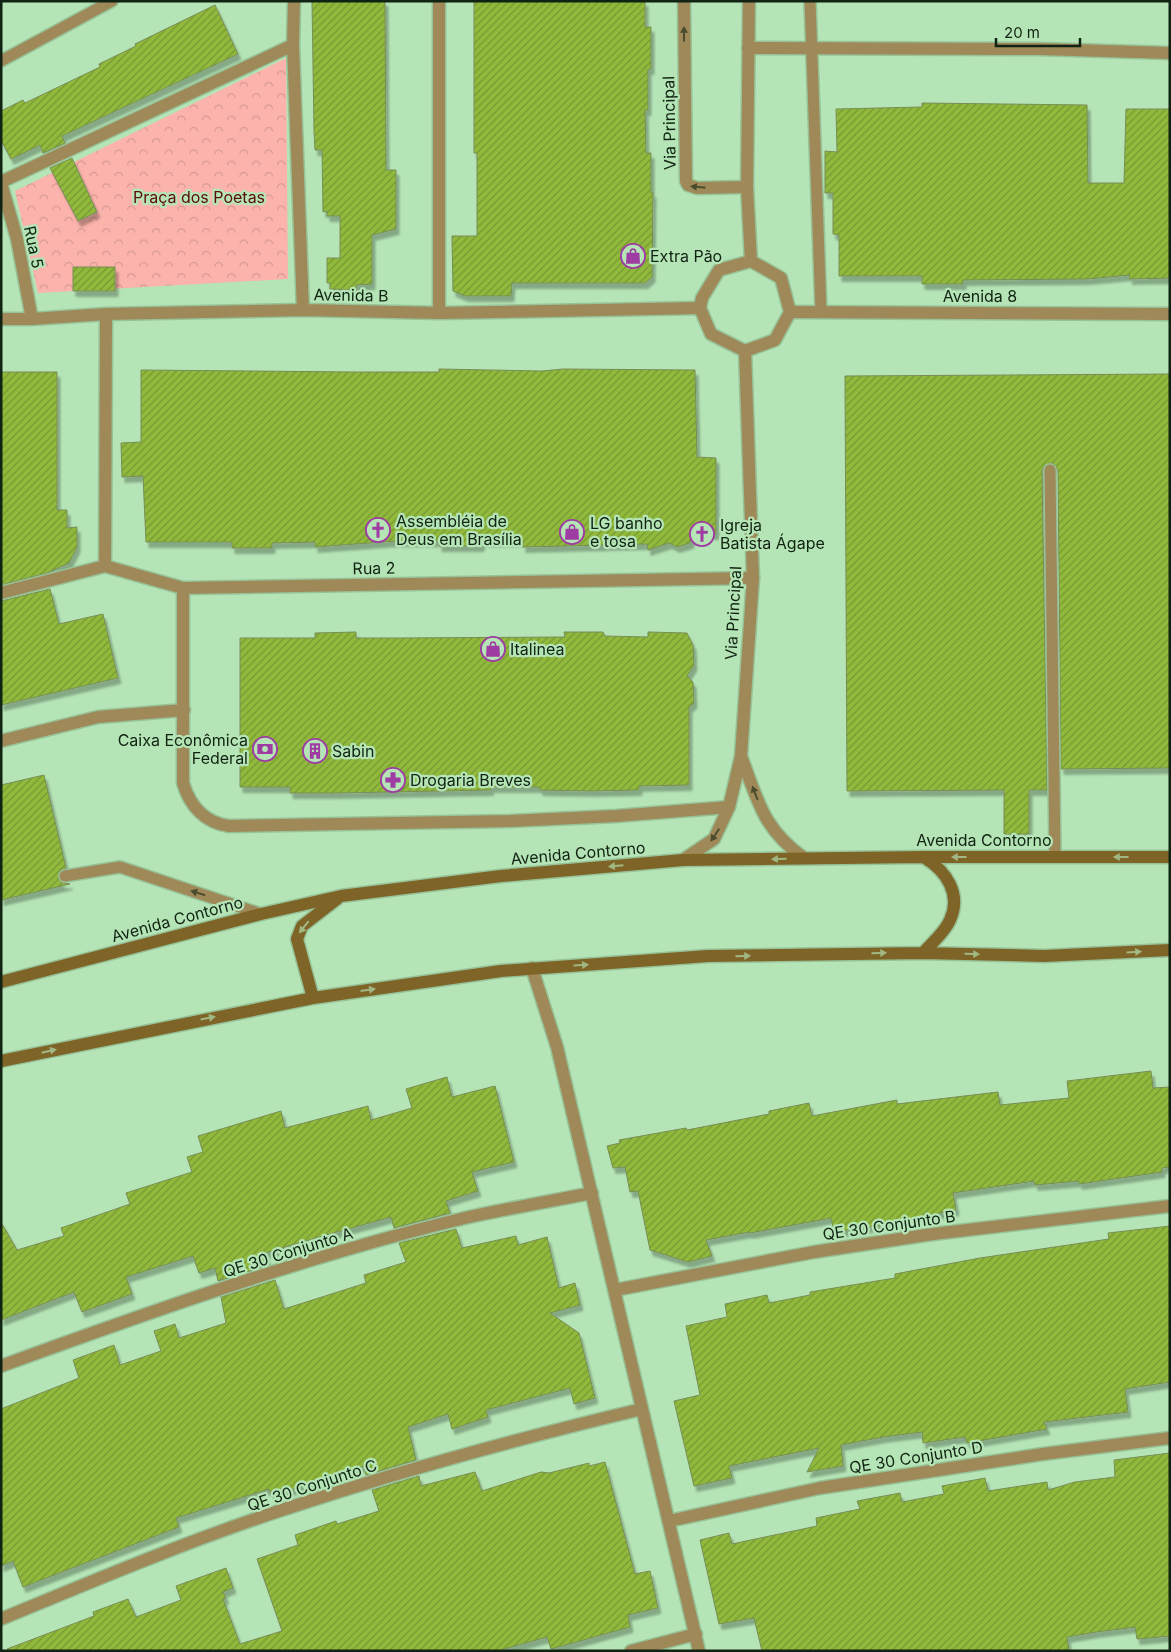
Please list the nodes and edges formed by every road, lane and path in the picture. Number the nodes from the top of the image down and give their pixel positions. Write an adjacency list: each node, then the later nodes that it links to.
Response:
1 (112, 1): 11 (lane)
2 (294, 1): 7 (street)
3 (439, 1): 19 (street)
4 (684, 1): 13 (street, Via Principal, one-way to 4)
5 (749, 1): 8 (street)
6 (810, 1): 9 (lane)
7 (293, 45): 12 (street); 16 (street)
8 (748, 48): 9 (street); 13 (street)
9 (810, 49): 10 (street); 18 (lane)
10 (1170, 53)
11 (1, 61)
12 (1, 183): 23 (street, Rua 5)
13 (747, 187): 14 (street)
14 (751, 262): 15 (street); 17 (street)
15 (700, 308): 19 (street, Avenida B); 24 (street)
16 (303, 310): 19 (street, Avenida B); 20 (street, Avenida B)
17 (790, 312): 18 (street, Avenida 8); 24 (street)
18 (821, 312): 21 (street, Avenida 8)
19 (439, 313)
20 (106, 314): 23 (street, Avenida B); 26 (street)
21 (1170, 314)
22 (1, 319): 23 (street, Avenida B)
23 (32, 320)
24 (744, 351): 27 (street, Via Principal)
25 (1050, 470): 34 (lane)
26 (104, 566): 28 (street, Rua 2); 29 (street)
27 (753, 578): 28 (street, Rua 2); 32 (street, Via Principal)
28 (183, 588): 30 (street)
29 (1, 593)
30 (184, 710): 31 (street); 33 (street)
31 (1, 741)
32 (741, 756): 33 (street, Via Principal); 37 (street, Via Principal, one-way to 32)
33 (729, 807): 38 (street, Via Principal, one-way to 38)
34 (1055, 856): 35 (main road, Avenida Contorno, one-way to 35); 36 (main road, Avenida Contorno, one-way to 34)
35 (923, 857): 37 (main road, Avenida Contorno); 43 (main road)
36 (1170, 857)
37 (804, 858): 38 (main road, Avenida Contorno, one-way to 38)
38 (683, 860): 40 (main road, Avenida Contorno, one-way to 40)
39 (65, 876): 41 (lane, one-way to 39)
40 (341, 896): 41 (main road, Avenida Contorno); 46 (main road, one-way to 46)
41 (261, 914): 45 (main road, Avenida Contorno)
42 (1170, 950): 43 (main road, one-way to 42)
43 (923, 953): 44 (main road, one-way to 43)
44 (532, 968): 46 (main road, one-way to 44); 48 (street)
45 (1, 982)
46 (313, 998): 47 (main road, one-way to 46)
47 (1, 1061)
48 (592, 1193): 50 (street); 51 (street, QE 30 Conjunto A)
49 (1170, 1206): 50 (street, QE 30 Conjunto B)
50 (615, 1290): 52 (street)
51 (1, 1366)
52 (642, 1408): 54 (street); 55 (street, QE 30 Conjunto C)
53 (1170, 1438): 54 (street, QE 30 Conjunto D)
54 (669, 1521): 56 (street)
55 (1, 1619)
56 (696, 1634): 57 (street); 58 (street)
57 (632, 1651)
58 (699, 1651)

